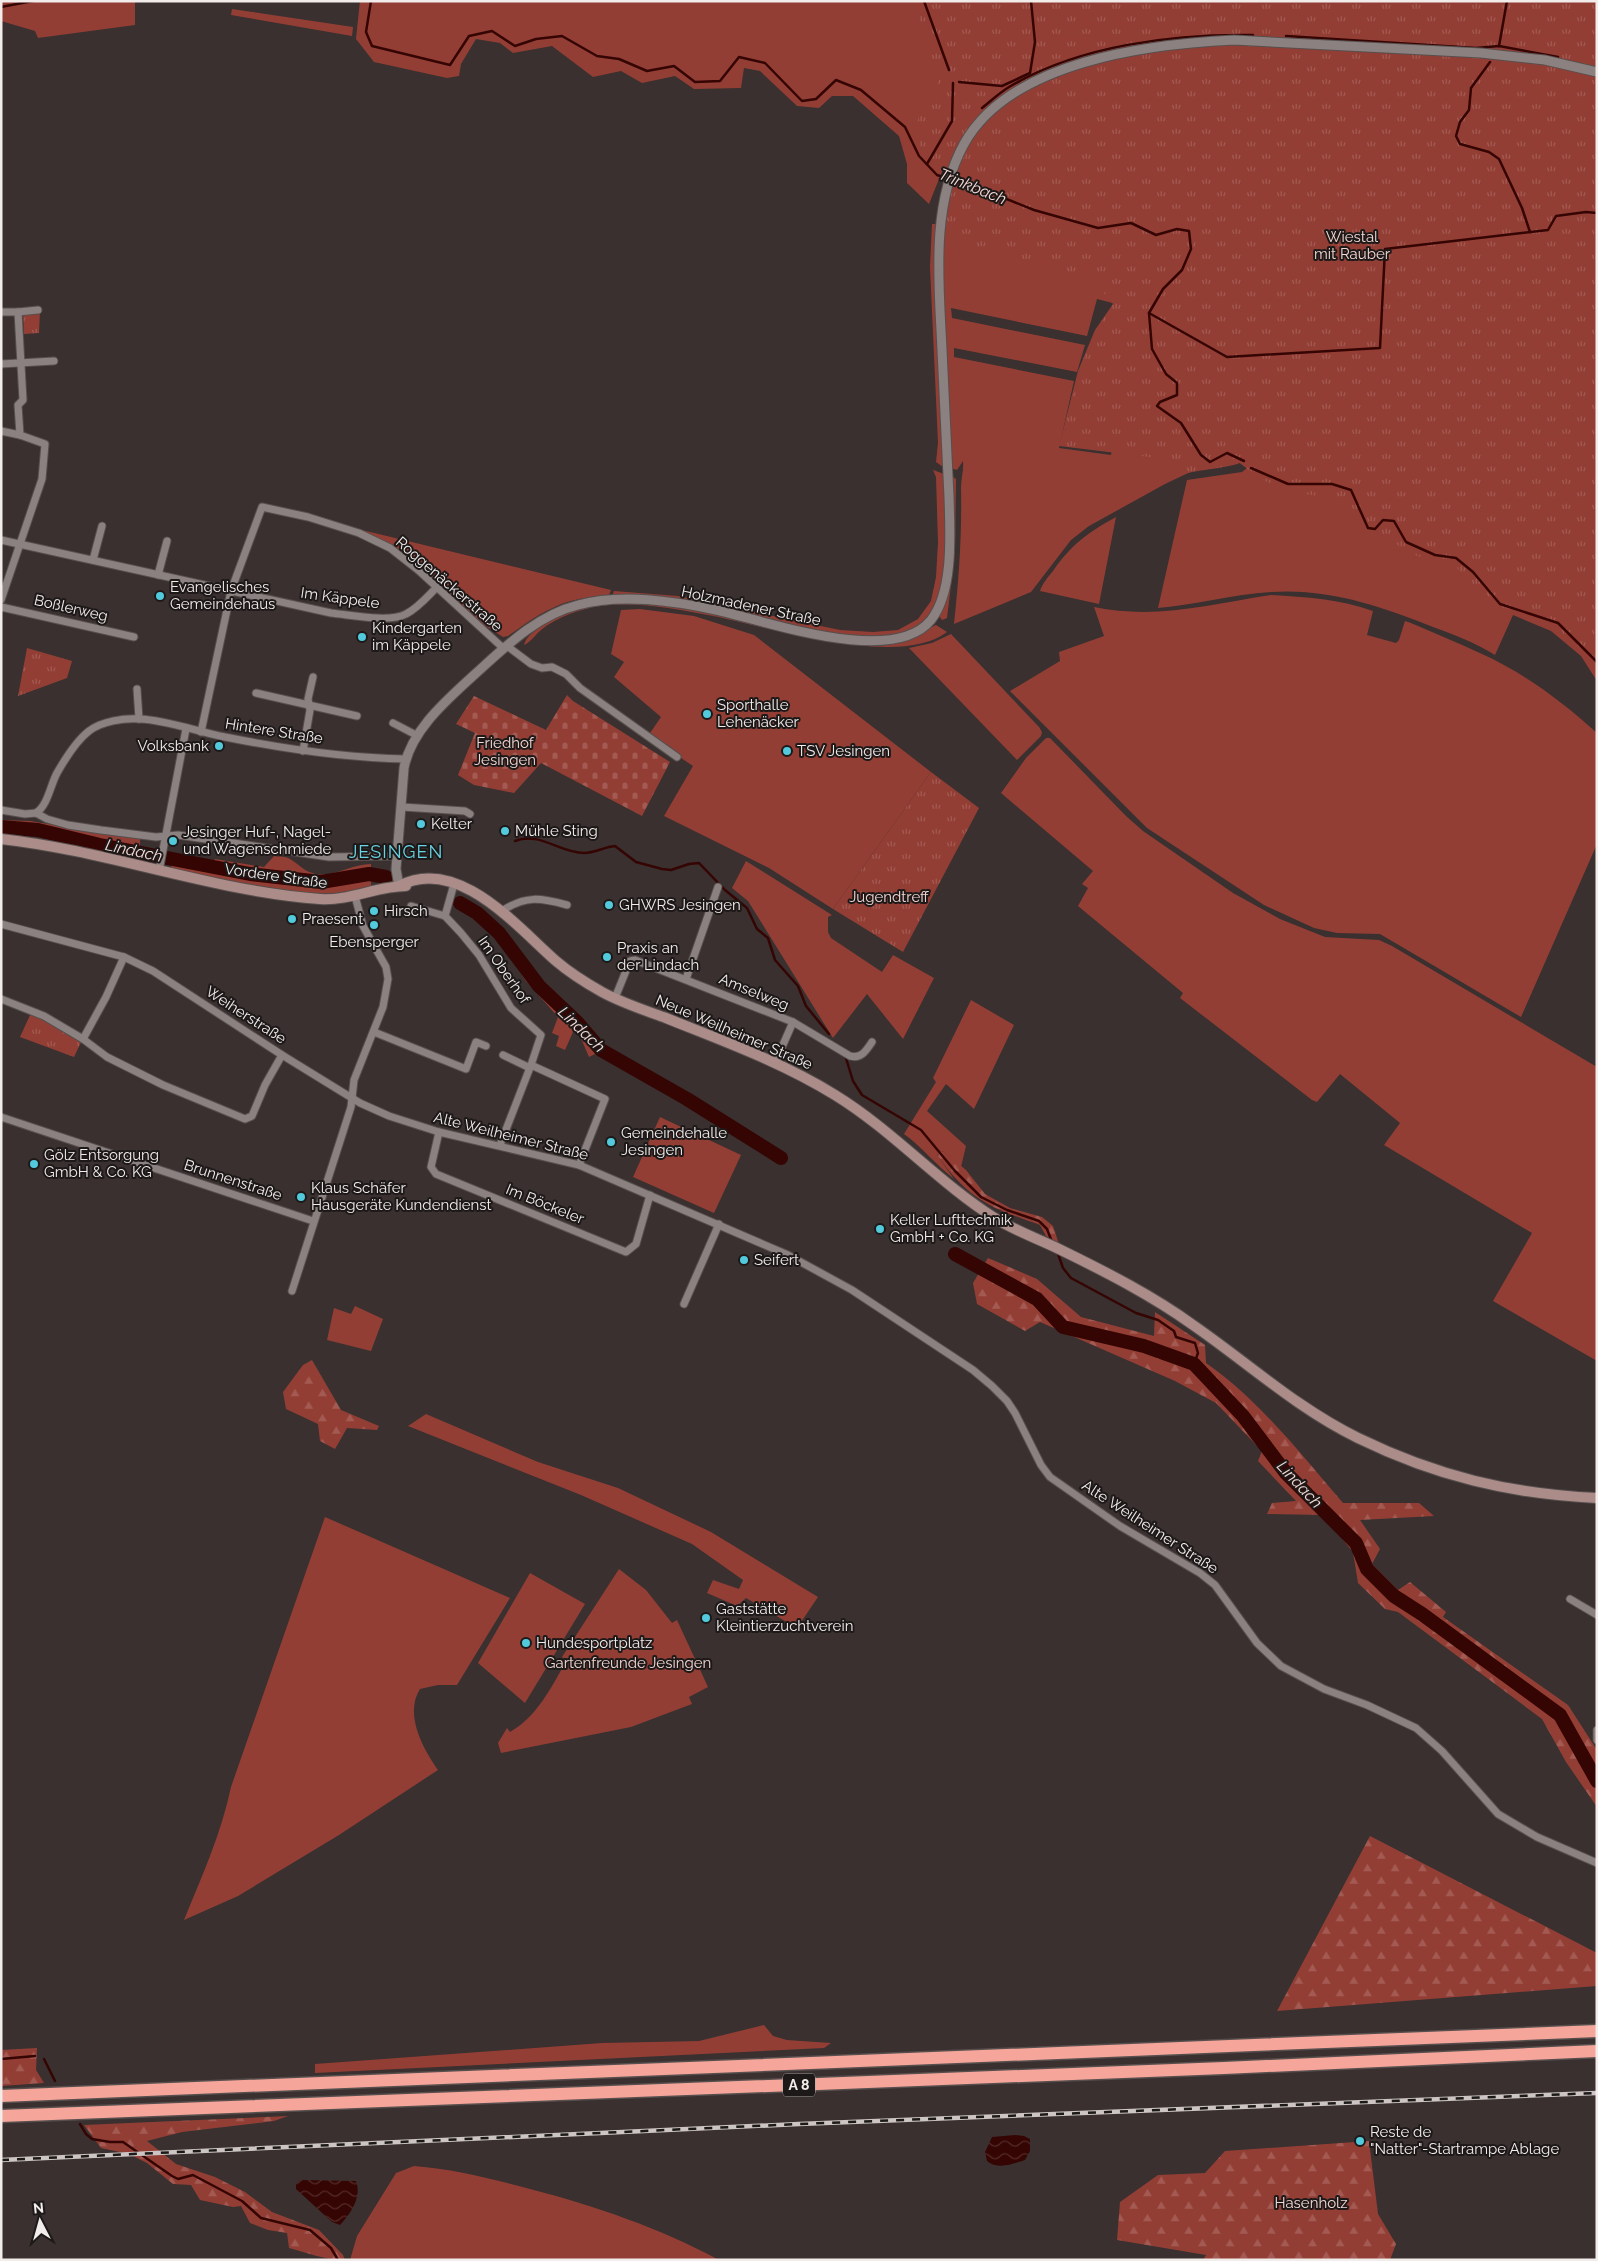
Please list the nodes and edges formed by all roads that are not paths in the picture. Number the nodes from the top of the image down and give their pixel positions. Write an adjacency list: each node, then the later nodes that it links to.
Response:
1 (1597, 72): 21 (street, Holzmadener Straße)
2 (38, 310): 4 (street)
3 (1, 312): 4 (street)
4 (18, 312): 7 (street)
5 (54, 361): 7 (street)
6 (1, 364): 7 (street)
7 (21, 364): 9 (street)
8 (1, 431): 9 (street)
9 (20, 435): 13 (street)
10 (102, 526): 14 (street)
11 (1, 540): 13 (street, Im Käppele)
12 (167, 541): 15 (street)
13 (20, 543): 14 (street, Im Käppele); 18 (street)
14 (94, 560): 15 (street, Im Käppele)
15 (158, 575): 17 (street, Im Käppele)
16 (436, 588): 17 (street, Im Käppele); 17 (street, Roggenäckerstraße); 21 (street, Roggenäckerstraße)
17 (232, 591): 30 (street)
18 (1, 600)
19 (1, 607): 20 (street, Boßlerweg)
20 (134, 636)
21 (505, 647): 31 (street, Holzmadener Straße); 33 (street)
22 (313, 677): 25 (street)
23 (137, 689): 27 (street)
24 (256, 693): 25 (street)
25 (309, 705): 26 (street); 32 (street)
26 (357, 716)
27 (139, 719): 29 (street, Hintere Straße); 37 (street, Hintere Straße)
28 (393, 723): 31 (street)
29 (186, 729): 30 (street, Hintere Straße); 39 (street)
30 (201, 732): 32 (street, Hintere Straße)
31 (418, 736): 34 (street, Holzmadener Straße)
32 (303, 750): 34 (street, Hintere Straße)
33 (677, 757)
34 (406, 759): 35 (street)
35 (402, 807): 38 (street); 41 (street)
36 (1, 810): 37 (street)
37 (36, 813): 39 (street)
38 (470, 814)
39 (166, 836): 41 (street); 42 (street)
40 (1, 839): 42 (main road, Vordere Straße)
41 (398, 856): 44 (street)
42 (160, 866): 46 (main road, Vordere Straße)
43 (454, 884): 44 (main road, Neue Weilheimer Straße); 49 (main road, Neue Weilheimer Straße); 50 (street)
44 (399, 886): 46 (main road, Vordere Straße)
45 (718, 887): 53 (street)
46 (355, 896): 57 (street)
47 (567, 905): 49 (street)
48 (411, 906): 50 (street)
49 (502, 911): 54 (main road, Neue Weilheimer Straße)
50 (444, 916): 64 (street, Im Oberhof)
51 (1, 924): 52 (street, Weiherstraße)
52 (124, 958): 58 (street); 61 (street, Weiherstraße)
53 (686, 979): 54 (street, Amselweg); 56 (street, Amselweg)
54 (615, 998): 63 (main road, Neue Weilheimer Straße)
55 (1, 999): 58 (street)
56 (793, 1022): 59 (street, Amselweg); 63 (street, Amselweg)
57 (374, 1032): 60 (street); 65 (street)
58 (83, 1039): 61 (street)
59 (872, 1042)
60 (486, 1046)
61 (282, 1055): 65 (street, Weiherstraße)
62 (503, 1056): 64 (street)
63 (776, 1063): 75 (main road, Neue Weilheimer Straße)
64 (530, 1066): 68 (street); 69 (street)
65 (352, 1098): 67 (street, Alte Weilheimer Straße); 71 (street)
66 (1, 1117): 71 (street, Brunnenstraße)
67 (439, 1132): 68 (street, Alte Weilheimer Straße); 70 (street, Im Böckeler)
68 (500, 1145): 69 (street, Alte Weilheimer Straße)
69 (578, 1165): 70 (street, Alte Weilheimer Straße)
70 (650, 1195): 72 (street, Alte Weilheimer Straße)
71 (313, 1221): 73 (street)
72 (719, 1224): 74 (street); 80 (street, Alte Weilheimer Straße)
73 (292, 1291)
74 (684, 1304)
75 (1597, 1498)
76 (1570, 1599): 77 (street)
77 (1597, 1616)
78 (1597, 1730): 79 (street)
79 (1597, 1740)
80 (1597, 1863)
81 (1597, 2032): 83 (highway, A 8)
82 (1597, 2051): 84 (highway, A 8)
83 (1, 2096)
84 (1, 2116)

